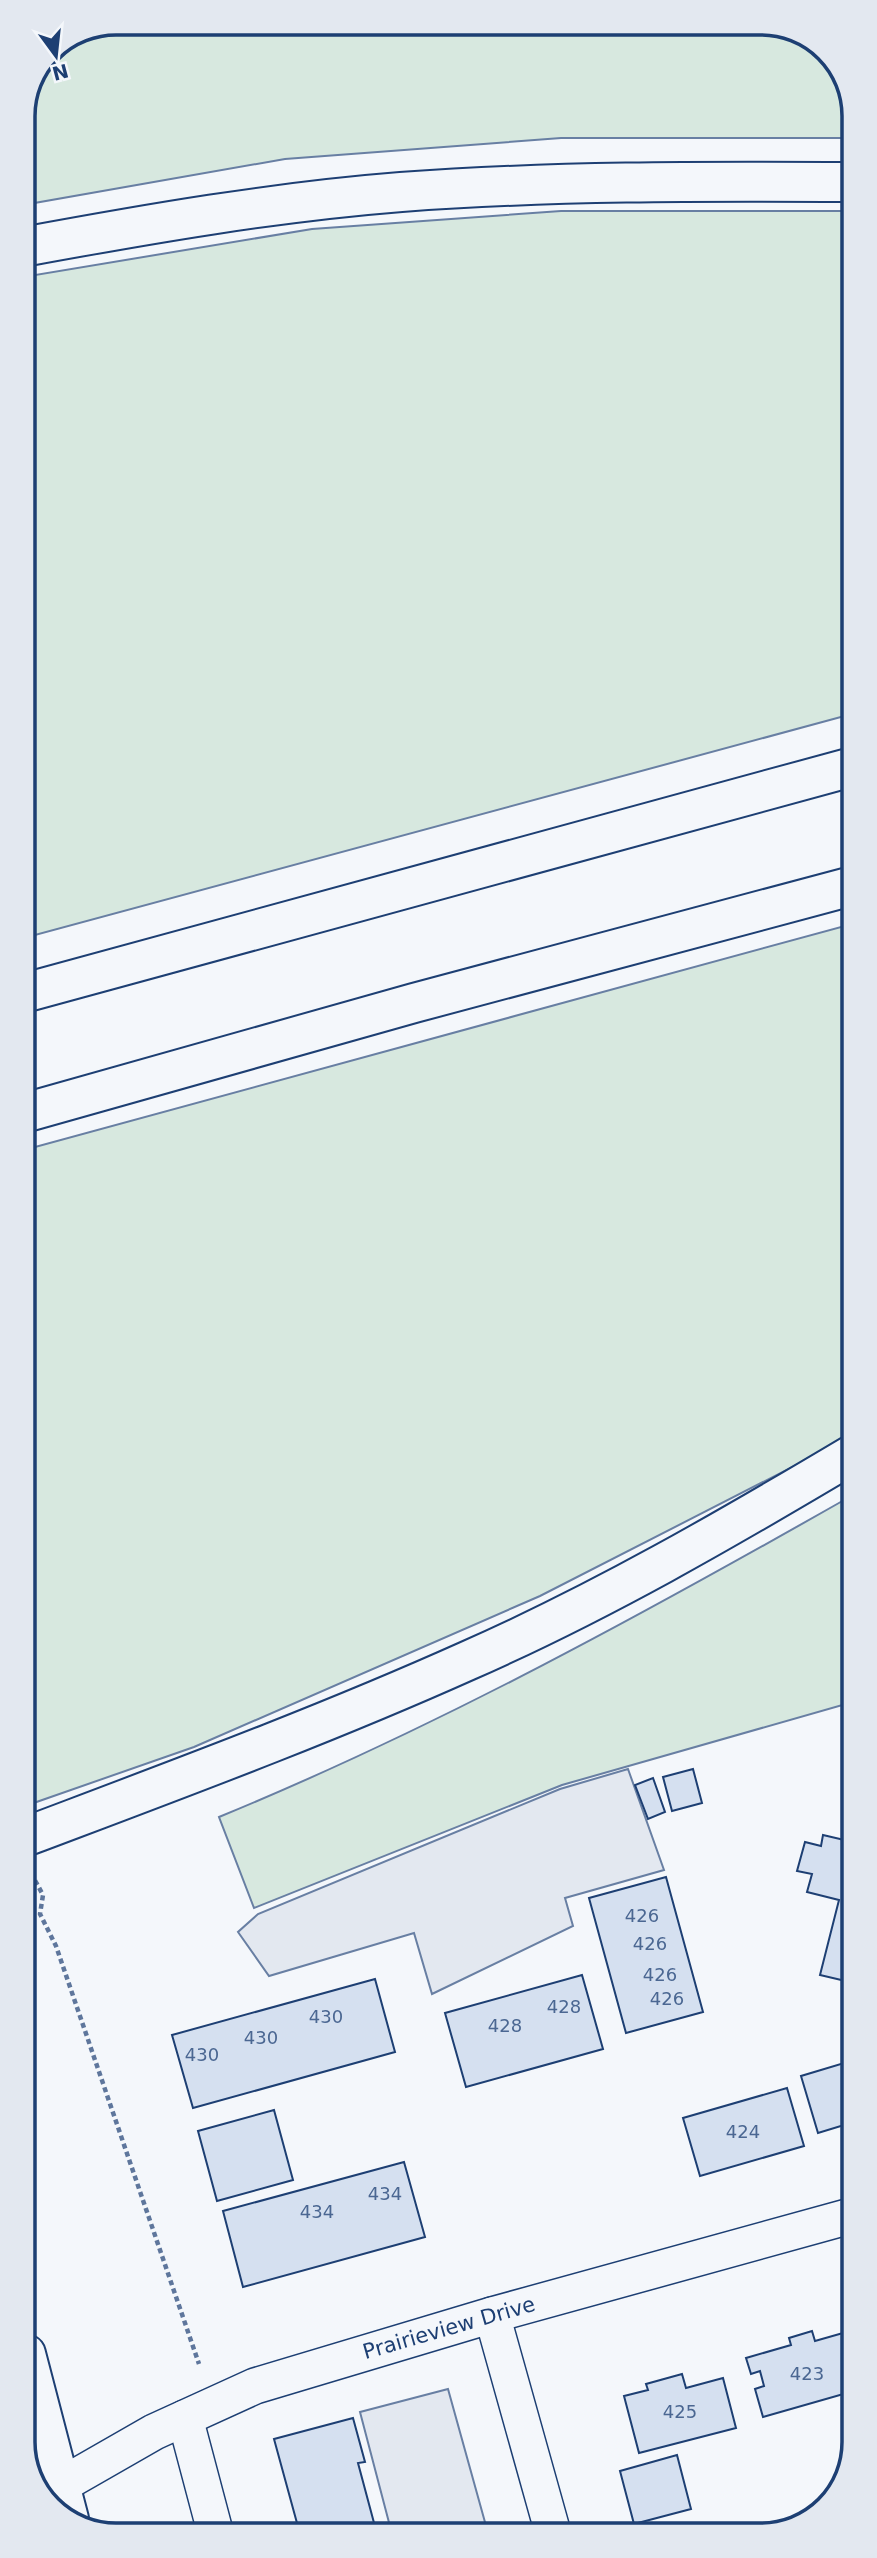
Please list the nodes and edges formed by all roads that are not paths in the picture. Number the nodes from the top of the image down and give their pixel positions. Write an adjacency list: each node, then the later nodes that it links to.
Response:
1 (842, 182): 2 (main road)
2 (35, 245)
3 (842, 770): 5 (main road)
4 (842, 889): 6 (main road)
5 (35, 990)
6 (35, 1110)
7 (842, 1461): 8 (main road)
8 (35, 1833)
9 (842, 2218): 10 (street, Prairieview Drive)
10 (492, 2315): 12 (street, Prairieview Drive); 16 (street)
11 (35, 2395): 13 (main road)
12 (185, 2418): 14 (street, Prairieview Drive); 15 (street)
13 (57, 2498)
14 (59, 2499)
15 (213, 2523)
16 (550, 2523)

